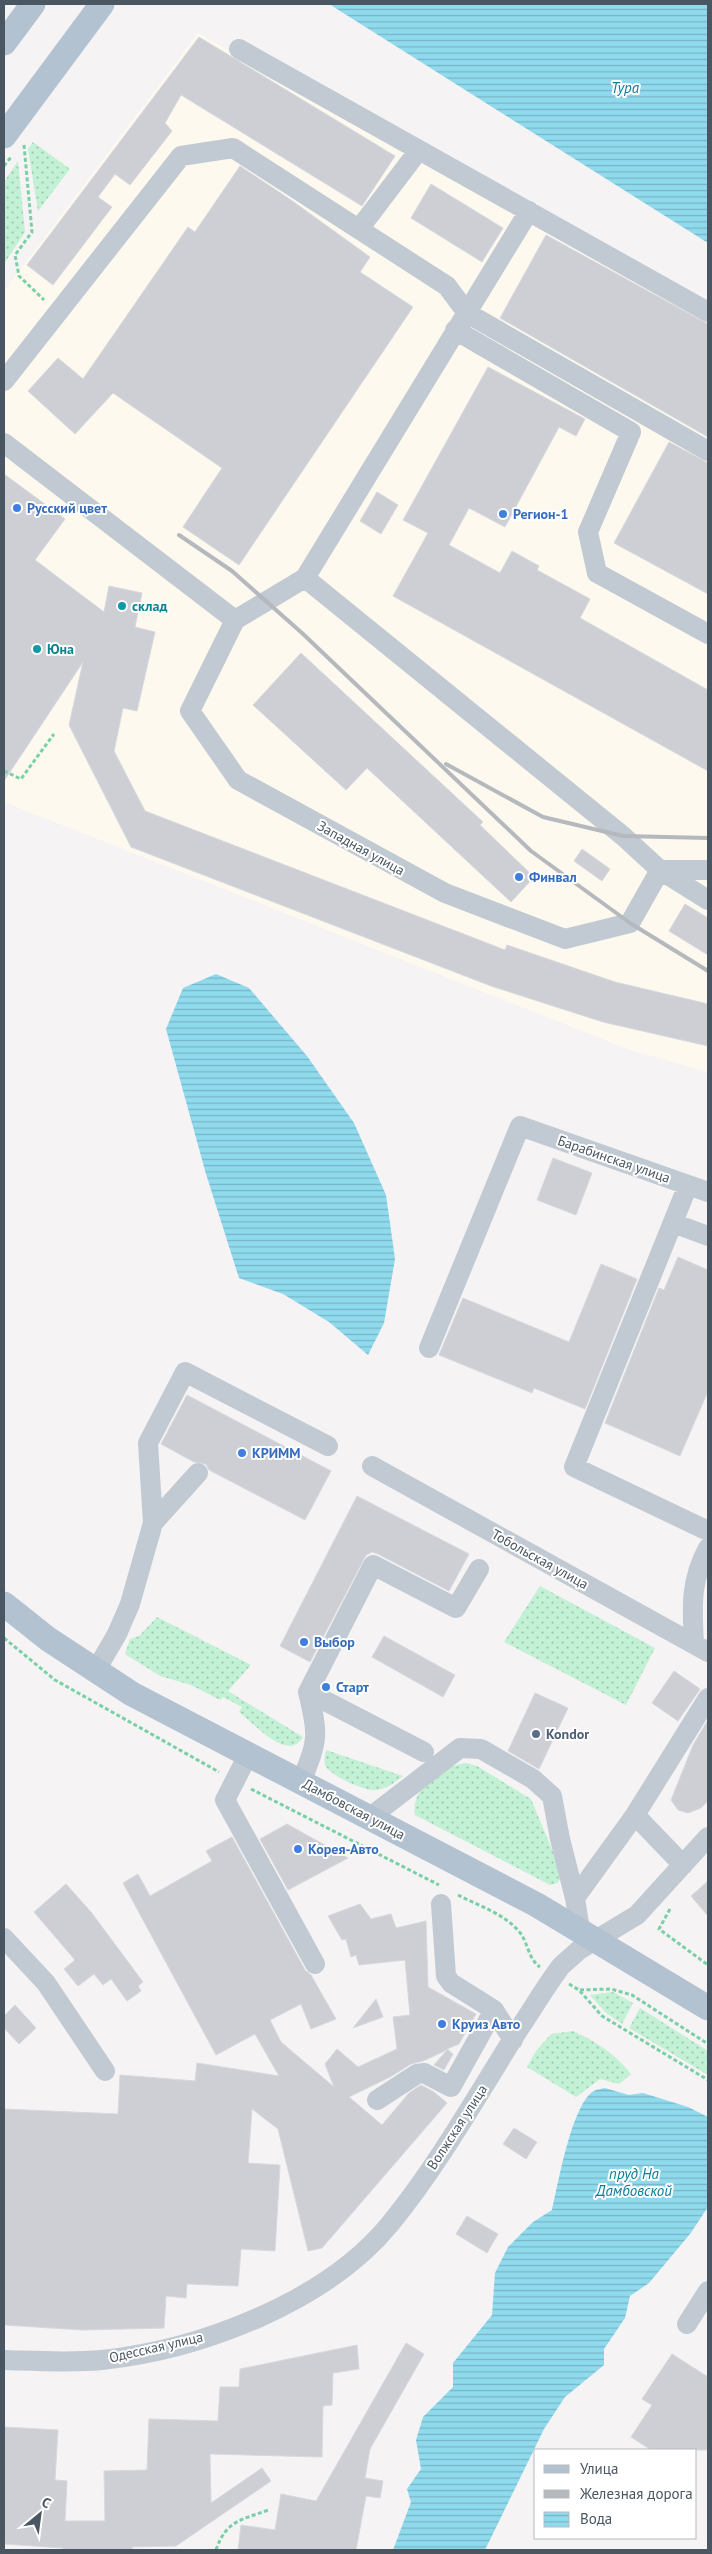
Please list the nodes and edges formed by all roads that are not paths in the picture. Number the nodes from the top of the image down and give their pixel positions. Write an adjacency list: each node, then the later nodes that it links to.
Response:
1 (33, 4): 3 (main road)
2 (102, 4): 5 (main road)
3 (4, 43)
4 (239, 49): 6 (street)
5 (13, 133)
6 (419, 150): 7 (street); 8 (street)
7 (529, 211): 9 (street); 10 (street)
8 (359, 229): 10 (street); 12 (street)
9 (708, 312)
10 (467, 314): 11 (street); 14 (street)
11 (455, 330): 15 (street); 17 (street)
12 (4, 380)
13 (4, 443): 16 (street)
14 (708, 451)
15 (305, 578): 16 (street); 18 (street)
16 (235, 620): 18 (street, Западная улица)
17 (708, 634)
18 (660, 870): 19 (street); 20 (street)
19 (708, 870)
20 (708, 900)
21 (688, 1185): 22 (street, Барабинская улица); 23 (street); 25 (street, Барабинская улица)
22 (708, 1192)
23 (673, 1222): 24 (street); 30 (street)
24 (708, 1236)
25 (430, 1348)
26 (328, 1446): 29 (street)
27 (372, 1466): 34 (street, Тобольская улица)
28 (198, 1473): 29 (street)
29 (153, 1523): 35 (street)
30 (708, 1531)
31 (708, 1548): 34 (street)
32 (479, 1569): 36 (street)
33 (4, 1604): 35 (main road, Дамбовская улица)
34 (701, 1648)
35 (95, 1672): 39 (main road, Дамбовская улица)
36 (308, 1692): 38 (street); 40 (street)
37 (708, 1698): 41 (street)
38 (424, 1752)
39 (248, 1755): 40 (main road, Дамбовская улица); 49 (street)
40 (301, 1782): 42 (main road, Дамбовская улица)
41 (635, 1815): 44 (street); 46 (street)
42 (369, 1818): 46 (street); 47 (main road, Дамбовская улица)
43 (708, 1837): 44 (street)
44 (682, 1865): 47 (street)
45 (444, 1894): 51 (street)
46 (575, 1898): 47 (street)
47 (587, 1934): 50 (main road, Дамбовская улица); 52 (street, Волжская улица)
48 (4, 1938): 53 (street)
49 (315, 1964)
50 (708, 2008)
51 (494, 2010): 52 (street); 54 (street)
52 (513, 2040): 56 (street, Волжская улица)
53 (105, 2071)
54 (377, 2100)
55 (708, 2291): 57 (street)
56 (300, 2296): 58 (street, Одесская улица)
57 (687, 2324)
58 (4, 2360)

